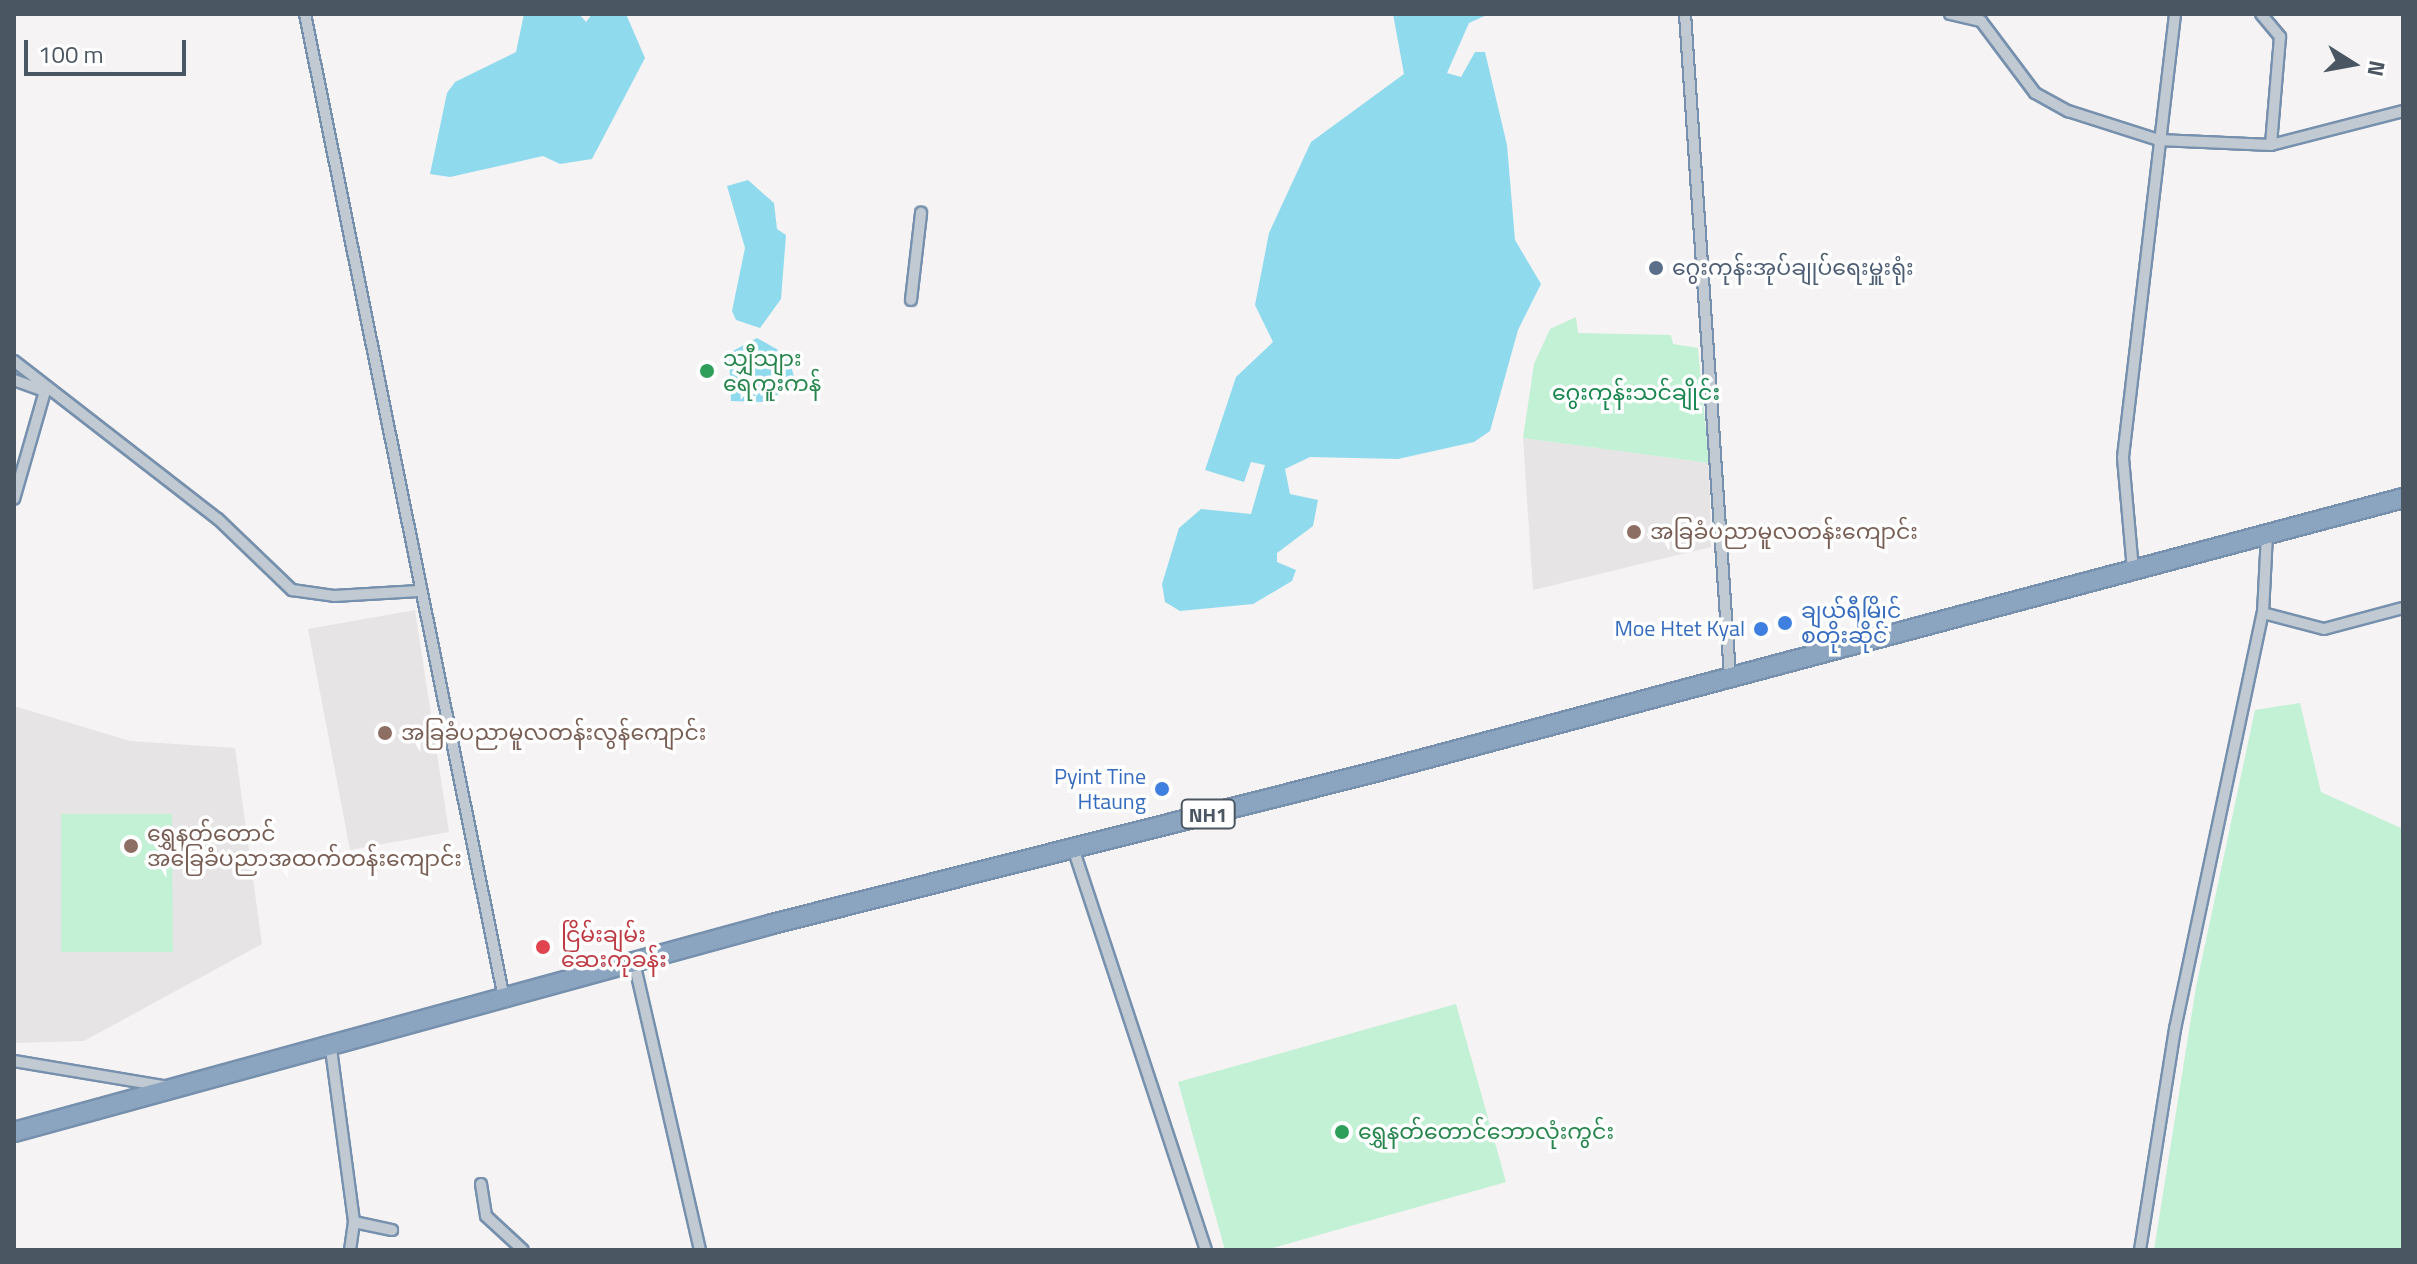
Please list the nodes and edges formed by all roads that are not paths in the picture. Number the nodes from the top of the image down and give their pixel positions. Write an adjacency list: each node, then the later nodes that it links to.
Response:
1 (305, 14): 19 (street)
2 (1685, 14): 22 (street)
3 (1950, 14): 7 (street)
4 (2175, 14): 7 (street)
5 (2261, 14): 8 (street)
6 (2403, 111): 8 (street)
7 (2159, 140): 8 (street); 18 (street)
8 (2271, 145)
9 (921, 213): 10 (street)
10 (911, 300)
11 (14, 361): 13 (street)
12 (14, 380): 13 (street)
13 (45, 391): 14 (street); 19 (street)
14 (19, 457): 16 (street)
15 (2403, 498): 17 (highway, NH1)
16 (14, 499)
17 (2267, 533): 18 (highway, NH1); 21 (street)
18 (2133, 570): 22 (highway, NH1)
19 (419, 591): 25 (street)
20 (2403, 608): 21 (street)
21 (2263, 613): 37 (street)
22 (1730, 675): 23 (highway, NH1)
23 (1073, 848): 24 (highway, NH1); 36 (street)
24 (634, 962): 25 (highway, NH1); 35 (street)
25 (504, 998): 26 (highway, NH1)
26 (331, 1049): 28 (highway, NH1); 31 (street)
27 (14, 1061): 28 (street)
28 (178, 1088): 29 (highway, NH1)
29 (14, 1132)
30 (481, 1184): 34 (street)
31 (354, 1222): 32 (street); 33 (street)
32 (392, 1230)
33 (350, 1250)
34 (523, 1250)
35 (700, 1250)
36 (1206, 1250)
37 (2140, 1250)

